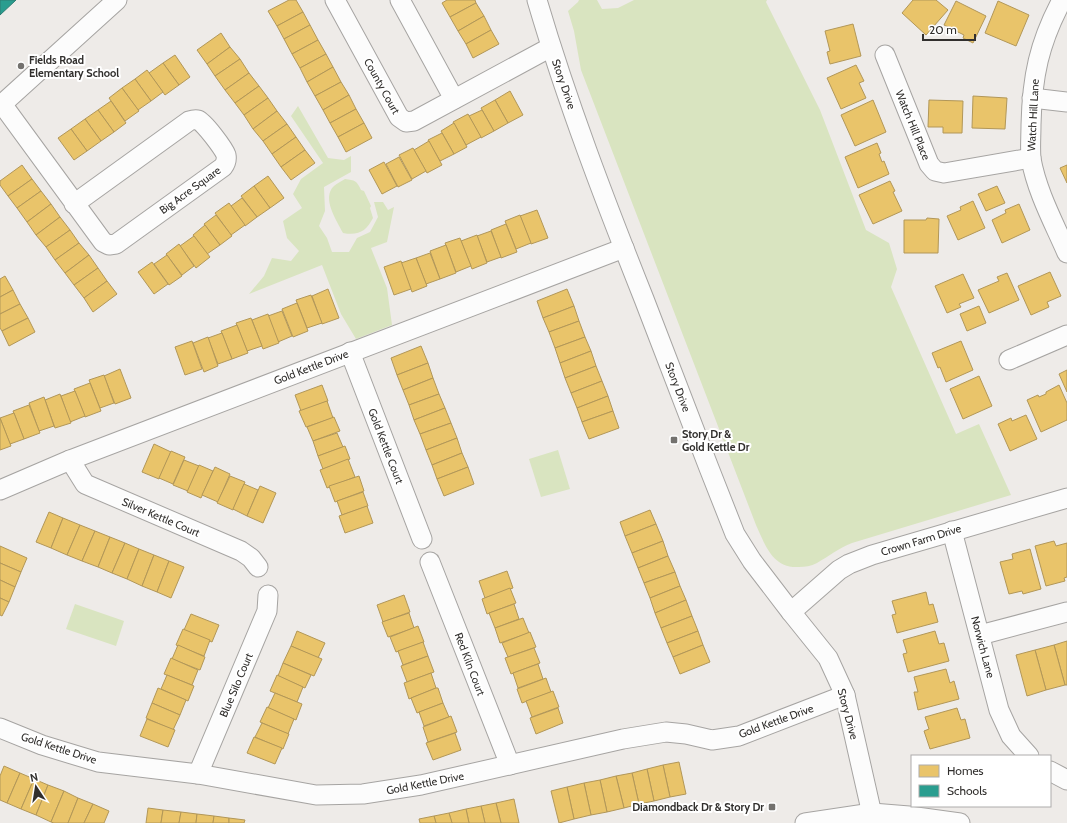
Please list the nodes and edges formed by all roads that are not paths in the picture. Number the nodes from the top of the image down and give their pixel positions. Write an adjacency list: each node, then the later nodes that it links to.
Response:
1 (117, 0): 11 (street)
2 (335, 0): 9 (street, County Court)
3 (400, 0): 9 (street)
4 (537, 0): 6 (street, Story Drive)
5 (1062, 0): 8 (street, Watch Hill Lane)
6 (551, 47): 9 (street, County Court); 14 (street, Story Drive)
7 (885, 55): 12 (street, Watch Hill Place)
8 (1032, 98): 10 (street); 12 (street, Watch Hill Lane)
9 (454, 99)
10 (1067, 102)
11 (1, 105): 13 (street, Big Acre Square)
12 (1031, 158): 15 (street, Watch Hill Lane)
13 (74, 204): 13 (street, Big Acre Square)
14 (624, 248): 17 (street, Gold Kettle Drive); 27 (street, Story Drive)
15 (1067, 253)
16 (1067, 335): 18 (street)
17 (350, 352): 19 (street, Gold Kettle Drive); 23 (street, Gold Kettle Court)
18 (1009, 360)
19 (70, 460): 20 (street, Gold Kettle Drive); 25 (street, Silver Kettle Court)
20 (0, 490)
21 (1067, 498): 22 (street, Crown Farm Drive)
22 (952, 531): 27 (street, Crown Farm Drive); 29 (street, Norwich Lane)
23 (422, 539)
24 (430, 562): 33 (street, Red Kiln Court)
25 (258, 567)
26 (268, 594): 35 (street, Blue Silo Court)
27 (790, 612): 30 (street, Story Drive)
28 (1067, 612): 29 (street)
29 (980, 635): 32 (street, Norwich Lane)
30 (845, 695): 33 (street, Gold Kettle Drive); 37 (street, Story Drive)
31 (0, 728): 35 (street, Gold Kettle Drive)
32 (1027, 755)
33 (510, 765): 35 (street, Gold Kettle Drive)
34 (1051, 772): 36 (street)
35 (198, 774)
36 (1067, 780)
37 (873, 818): 38 (street); 39 (street)
38 (805, 823)
39 (960, 823)

